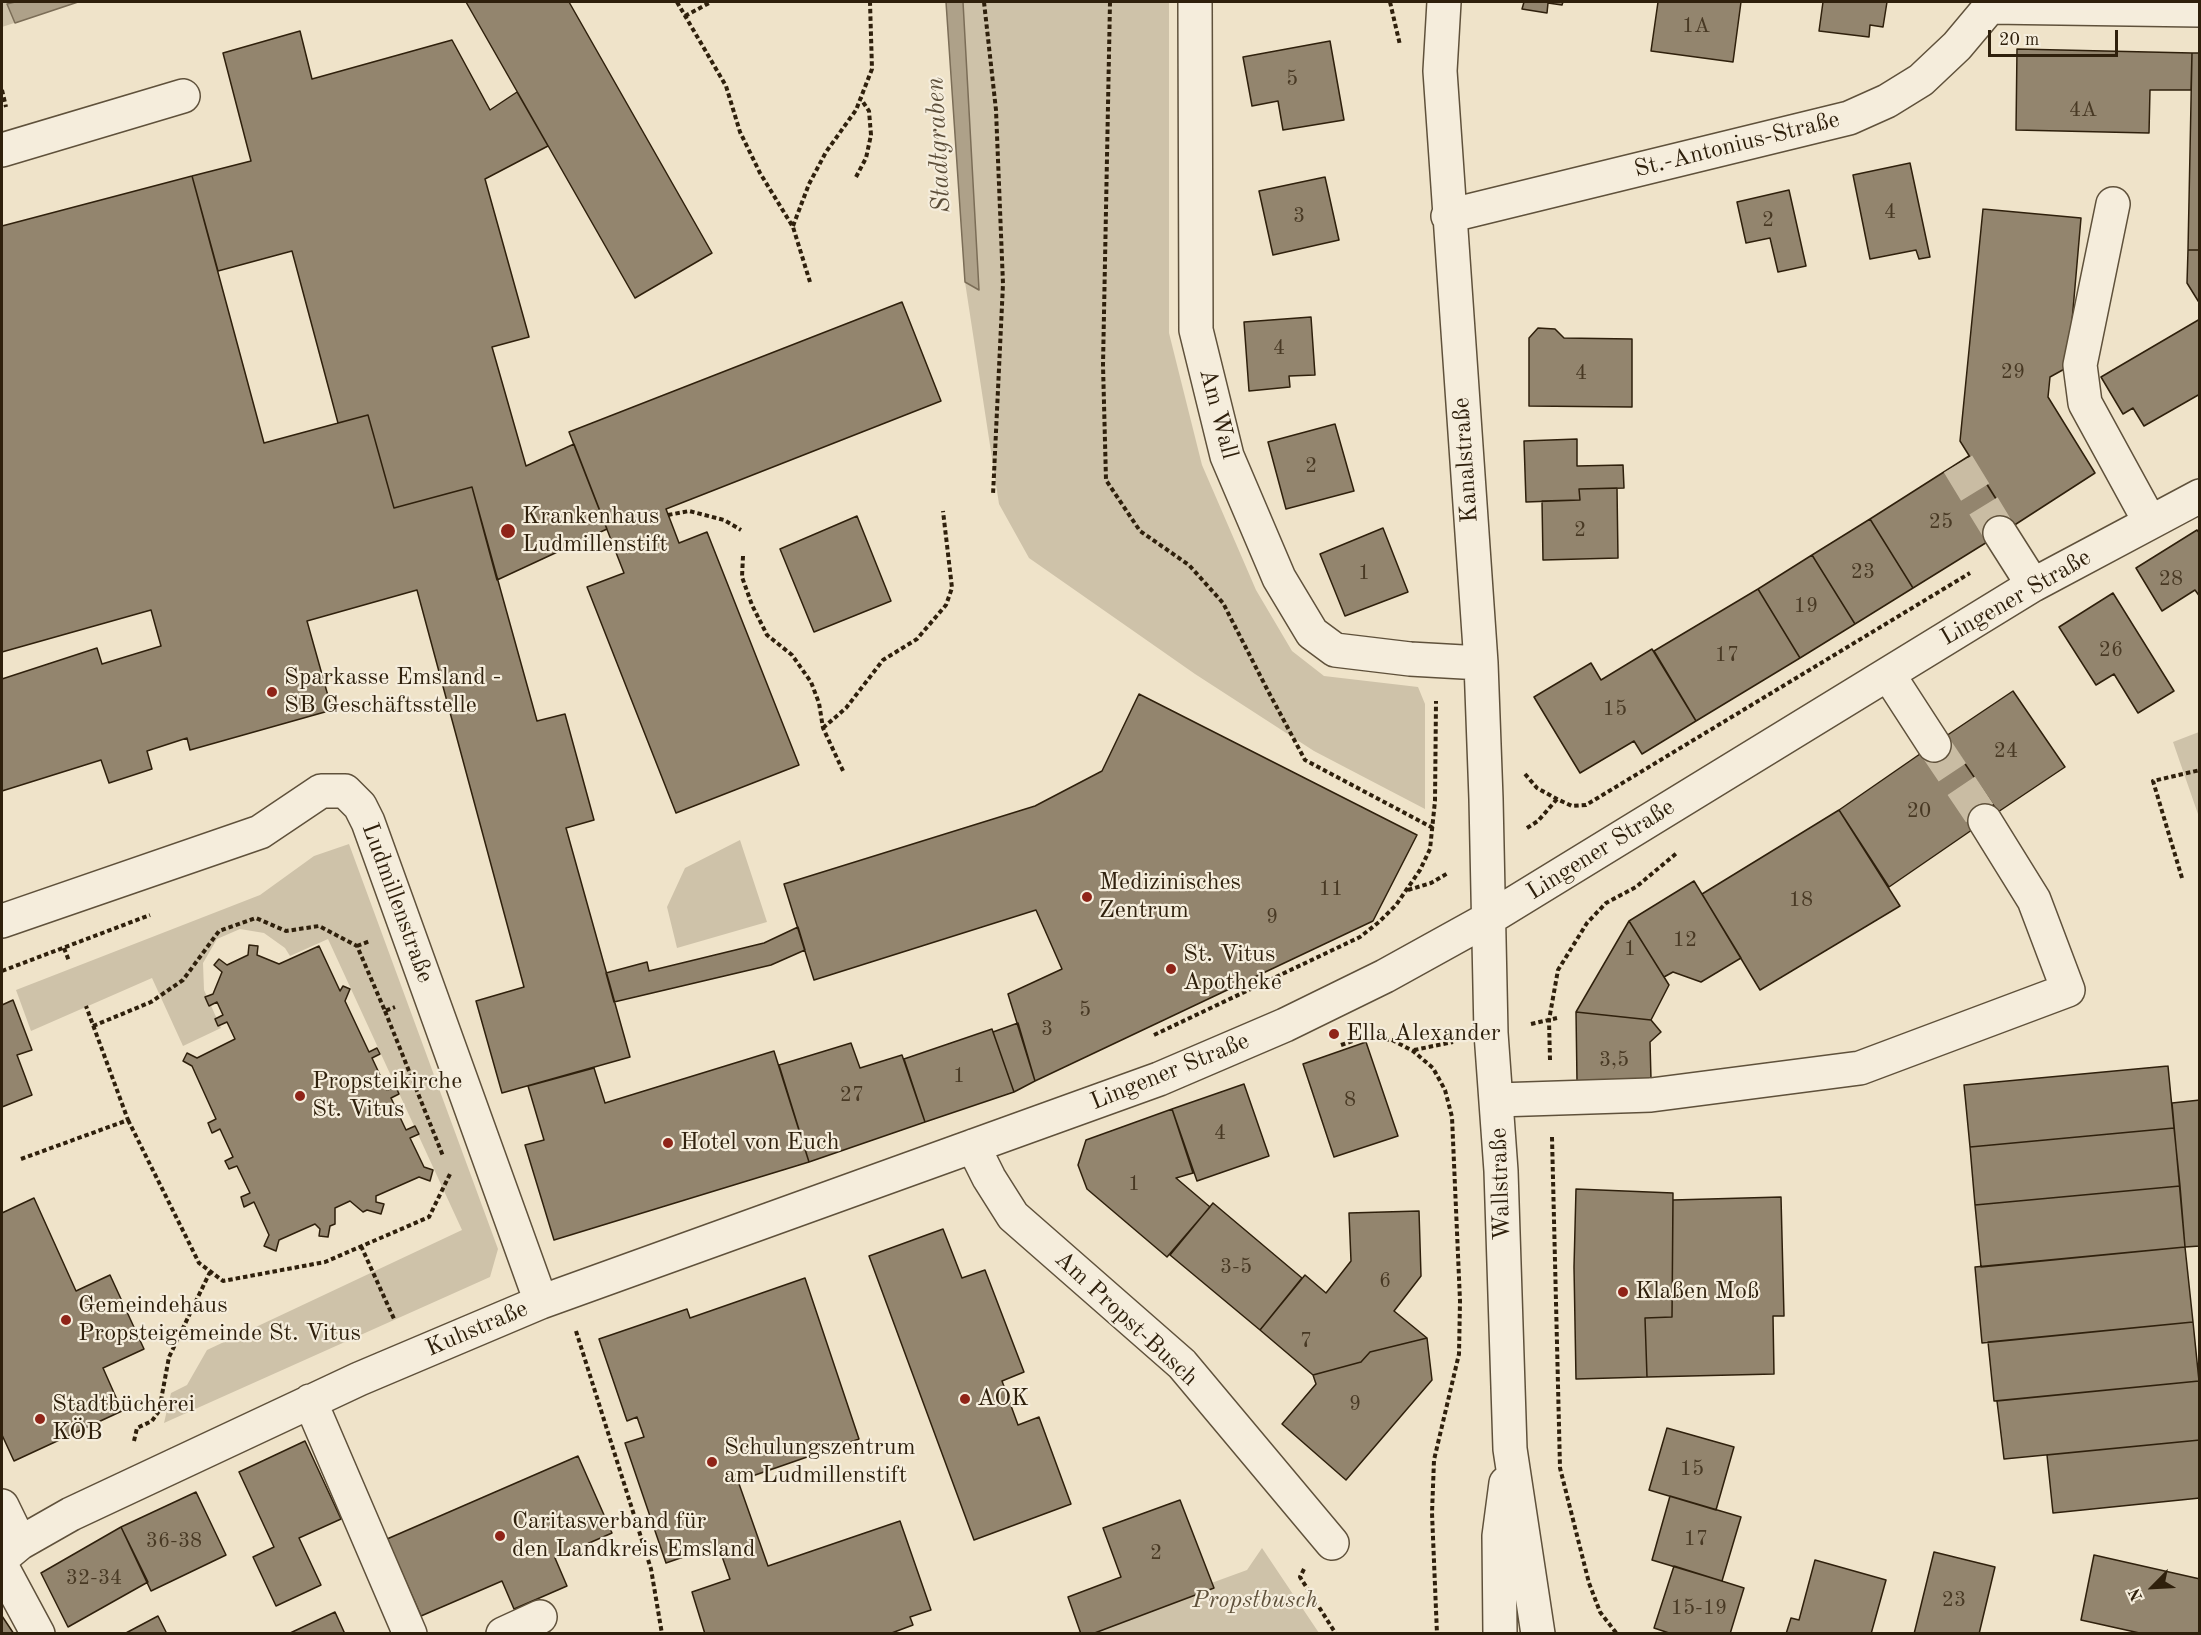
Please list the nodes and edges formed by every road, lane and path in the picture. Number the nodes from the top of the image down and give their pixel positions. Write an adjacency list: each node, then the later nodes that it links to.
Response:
1 (677, 2): 9 (path)
2 (711, 2): 9 (path)
3 (870, 2): 11 (path)
4 (984, 2): 18 (path)
5 (1195, 2): 27 (street, Am Wall)
6 (1444, 2): 15 (street, Kanalstraße)
7 (1992, 4): 8 (street, St.-Antonius-Straße); 15 (street, St.-Antonius-Straße)
8 (2199, 10)
9 (685, 16): 16 (path)
10 (183, 96): 12 (street)
11 (860, 98): 13 (path); 16 (path)
12 (2, 150)
13 (856, 177)
14 (2113, 204): 22 (street)
15 (1448, 216): 28 (street, Kanalstraße)
16 (793, 226): 17 (path)
17 (810, 282)
18 (993, 495)
19 (2199, 496): 22 (street, Lingener Straße)
20 (943, 511): 30 (path)
21 (668, 515): 23 (path)
22 (2150, 522): 26 (street, Lingener Straße)
23 (741, 530)
24 (2000, 533): 26 (street)
25 (743, 556): 30 (path)
26 (2033, 585): 29 (street, Lingener Straße)
27 (1437, 661): 28 (street, Am Wall); 41 (path)
28 (1481, 663): 39 (street, Kanalstraße)
29 (1888, 674): 31 (street); 39 (street, Lingener Straße)
30 (823, 728): 33 (path)
31 (1934, 745)
32 (2199, 770): 37 (path)
33 (844, 773)
34 (1557, 800): 35 (path)
35 (1586, 805)
36 (1984, 821): 49 (street)
37 (2182, 878)
38 (1636, 887): 46 (path)
39 (1488, 919): 50 (street, Wallstraße); 52 (street, Lingener Straße)
40 (2, 921): 56 (street, Ludmillenstraße)
41 (1360, 936)
42 (86, 1006): 47 (path)
43 (392, 1008): 44 (path)
44 (385, 1011): 47 (path); 54 (path)
45 (1557, 1018): 46 (path)
46 (1549, 1020): 49 (path)
47 (93, 1026): 51 (path)
48 (1413, 1051): 70 (path)
49 (1551, 1098): 50 (street); 73 (path)
50 (1497, 1100): 60 (street, Wallstraße)
51 (128, 1120): 53 (path); 55 (path)
52 (974, 1146): 56 (street, Kuhstraße); 62 (street, Am Propst-Busch)
53 (21, 1159)
54 (361, 1246): 55 (path); 57 (path)
55 (211, 1272): 59 (path)
56 (552, 1298): 58 (street, Kuhstraße); 68 (path)
57 (392, 1314)
58 (310, 1401): 63 (street, Kuhstraße); 66 (street)
59 (137, 1428)
60 (1510, 1449): 71 (street, Wallstraße); 72 (street, Wallstraße)
61 (2, 1506): 63 (street)
62 (1327, 1537): 69 (path)
63 (8, 1556): 65 (street)
64 (540, 1617): 67 (street)
65 (38, 1634)
66 (410, 1634)
67 (503, 1634)
68 (662, 1634)
69 (1336, 1634)
70 (1437, 1634)
71 (1500, 1634)
72 (1538, 1634)
73 (1617, 1634)

